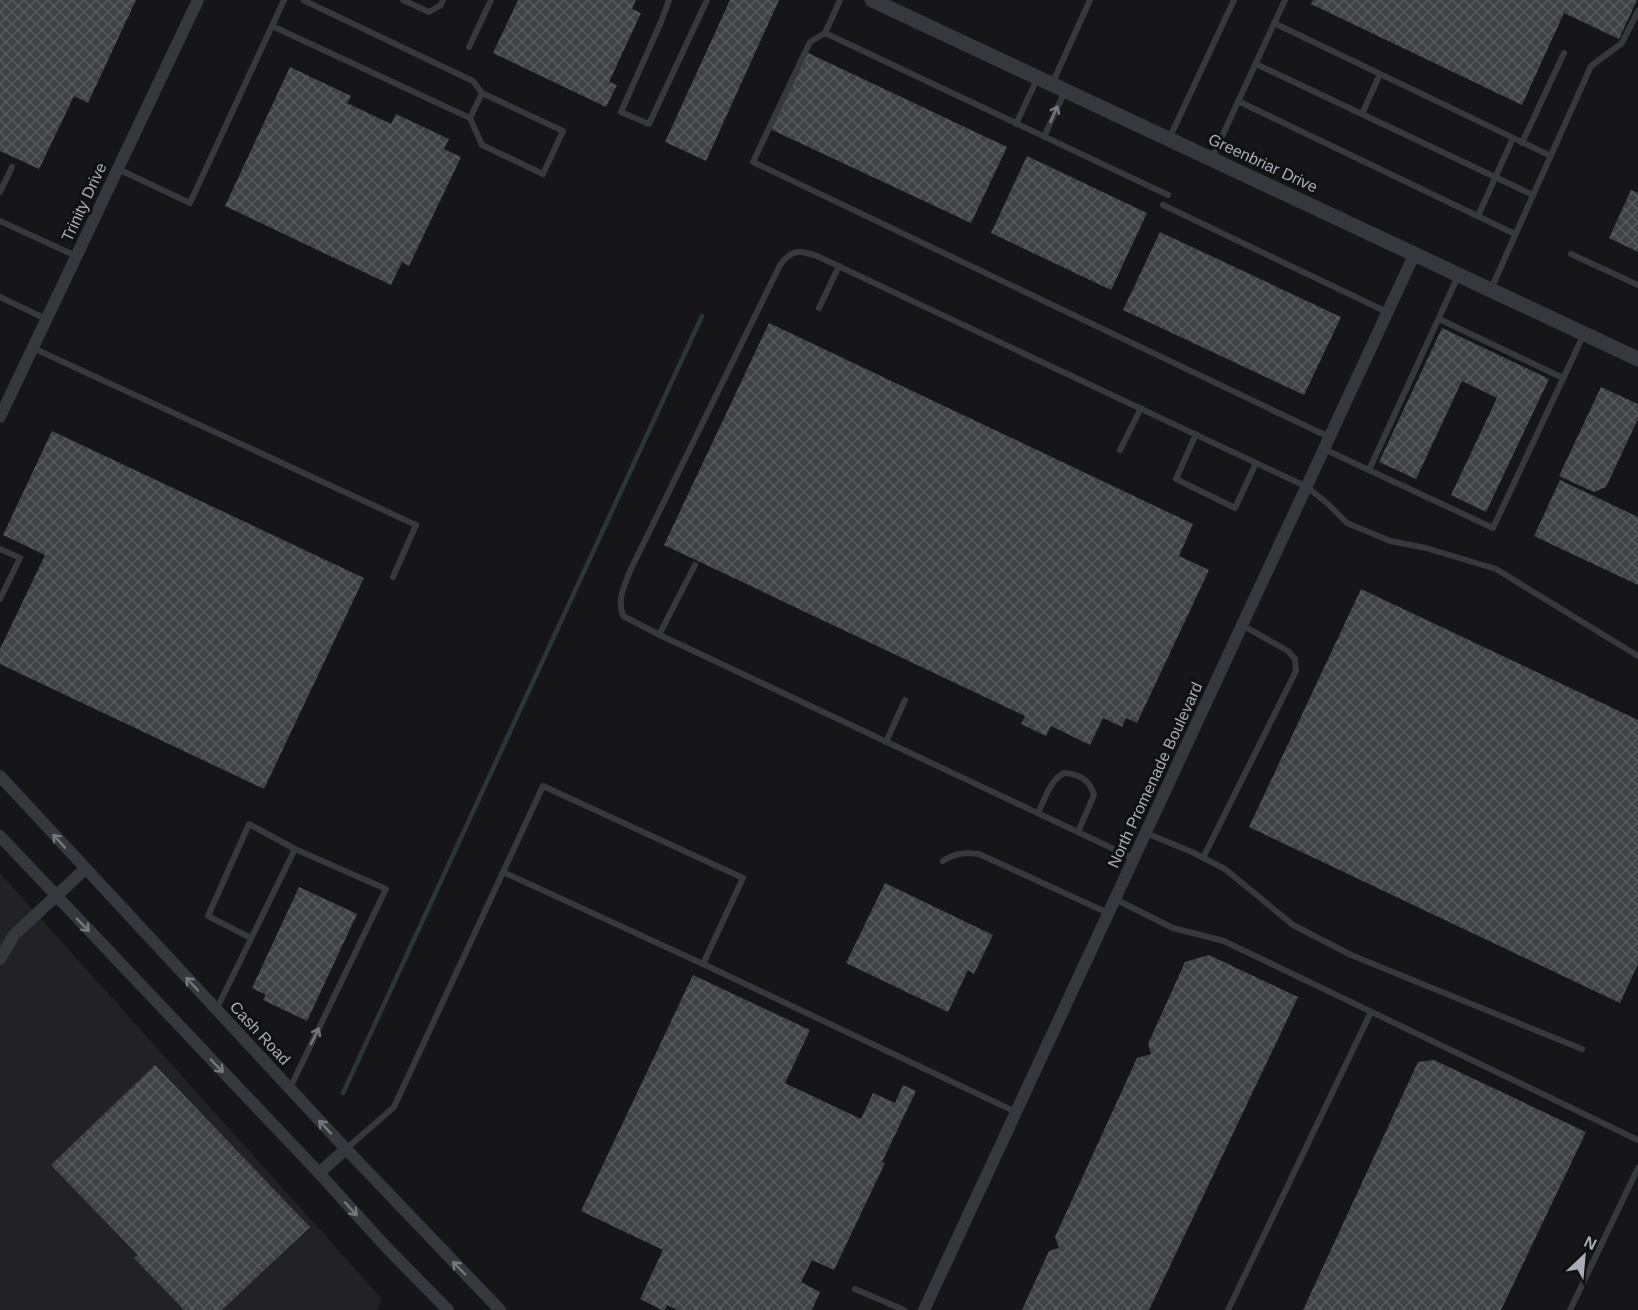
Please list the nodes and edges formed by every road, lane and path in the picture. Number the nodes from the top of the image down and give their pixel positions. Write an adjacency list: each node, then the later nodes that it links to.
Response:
1 (198, 0): 35 (street, Trinity Drive)
2 (284, 0): 16 (lane)
3 (303, 0): 23 (lane)
4 (403, 0): 5 (lane)
5 (443, 0)
6 (491, 0): 18 (lane)
7 (669, 0): 8 (lane)
8 (707, 0)
9 (840, 0): 17 (lane)
10 (872, 0): 22 (street, Greenbriar Drive)
11 (1090, 0): 22 (lane)
12 (1234, 0): 30 (lane)
13 (1285, 0): 15 (lane)
14 (1638, 11): 32 (lane)
15 (1274, 23): 20 (lane); 21 (lane)
16 (272, 26): 26 (lane); 35 (lane)
17 (825, 33): 27 (lane); 63 (lane)
18 (469, 47)
19 (1564, 53): 31 (lane)
20 (1256, 64): 24 (lane); 25 (lane)
21 (1380, 74): 25 (lane); 29 (lane)
22 (1051, 85): 27 (lane); 28 (lane, one-way to 22); 30 (street, Greenbriar Drive)
23 (482, 93): 26 (lane); 26 (lane)
24 (1238, 101): 33 (lane); 41 (lane)
25 (1362, 114): 36 (lane)
26 (470, 118)
27 (1016, 124): 28 (lane)
28 (1044, 137): 38 (lane)
29 (1514, 138): 31 (lane); 36 (lane)
30 (1169, 139): 33 (street, Greenbriar Drive)
31 (1522, 142): 32 (lane)
32 (1551, 156): 39 (lane)
33 (1212, 159): 44 (street, Greenbriar Drive)
34 (12, 166): 37 (lane)
35 (118, 169): 46 (street, Trinity Drive)
36 (1496, 177): 39 (lane); 41 (lane)
37 (0, 192)
38 (1168, 195)
39 (1533, 195): 43 (lane)
40 (1163, 205): 53 (lane)
41 (1478, 216): 43 (lane)
42 (0, 221): 46 (lane)
43 (1515, 234): 50 (lane)
44 (1415, 253): 48 (street, Greenbriar Drive); 53 (street, North Promenade Boulevard)
45 (1571, 254): 49 (lane)
46 (76, 256): 54 (street, Trinity Drive)
47 (839, 266): 52 (lane); 60 (lane); 74 (lane)
48 (1459, 274): 50 (street, Greenbriar Drive); 55 (lane)
49 (1638, 285)
50 (1491, 289): 56 (street, Greenbriar Drive)
51 (0, 297): 54 (lane)
52 (819, 308)
53 (1388, 312): 63 (street, North Promenade Boulevard)
54 (46, 319): 57 (street, Trinity Drive)
55 (1438, 319): 59 (lane); 67 (lane)
56 (1584, 334): 58 (street, Greenbriar Drive); 59 (lane)
57 (33, 348): 61 (street, Trinity Drive); 71 (lane)
58 (1638, 359)
59 (1563, 378): 67 (lane)
60 (1141, 408): 62 (lane); 65 (lane)
61 (0, 417)
62 (1196, 434): 66 (lane); 66 (lane)
63 (1330, 437): 64 (street, North Promenade Boulevard)
64 (1324, 449): 67 (lane); 68 (street, North Promenade Boulevard)
65 (1120, 450)
66 (1256, 463): 68 (lane)
67 (1369, 470)
68 (1307, 487): 73 (street, North Promenade Boulevard); 75 (lane)
69 (0, 549): 72 (lane)
70 (694, 565): 74 (lane)
71 (393, 577)
72 (0, 599)
73 (1242, 625): 81 (street, North Promenade Boulevard); 85 (lane)
74 (659, 635): 77 (lane)
75 (1638, 656)
76 (905, 700): 77 (lane)
77 (886, 742): 79 (lane)
78 (0, 776): 87 (street, Cash Road, one-way to 78)
79 (1038, 813): 80 (lane); 80 (lane)
80 (1078, 832): 84 (lane)
81 (1146, 833): 84 (street, North Promenade Boulevard); 85 (lane)
82 (0, 836): 89 (street)
83 (295, 849): 92 (lane); 92 (lane); 98 (lane, one-way to 83)
84 (1134, 858): 90 (street, North Promenade Boulevard)
85 (1203, 858): 97 (lane)
86 (943, 861): 91 (lane)
87 (85, 869): 89 (street); 95 (street, Cash Road, one-way to 87)
88 (503, 872): 94 (lane); 94 (lane); 101 (lane)
89 (55, 896): 93 (street); 103 (street, one-way to 103)
90 (1115, 899): 91 (street, North Promenade Boulevard); 96 (lane)
91 (1108, 914): 99 (street, North Promenade Boulevard)
92 (251, 938): 95 (lane)
93 (0, 959)
94 (704, 964): 99 (lane)
95 (216, 1010): 98 (street, Cash Road)
96 (1371, 1012): 100 (lane); 109 (lane)
97 (1582, 1049)
98 (289, 1089): 101 (street, Cash Road, one-way to 98)
99 (1016, 1112): 108 (street, North Promenade Boulevard)
100 (1638, 1140)
101 (346, 1149): 103 (street); 106 (street, Cash Road, one-way to 101)
102 (1638, 1168): 110 (lane)
103 (319, 1173): 105 (street, one-way to 105)
104 (855, 1289): 107 (lane)
105 (448, 1310)
106 (500, 1310)
107 (904, 1310)
108 (924, 1310)
109 (1228, 1310)
110 (1570, 1310)

